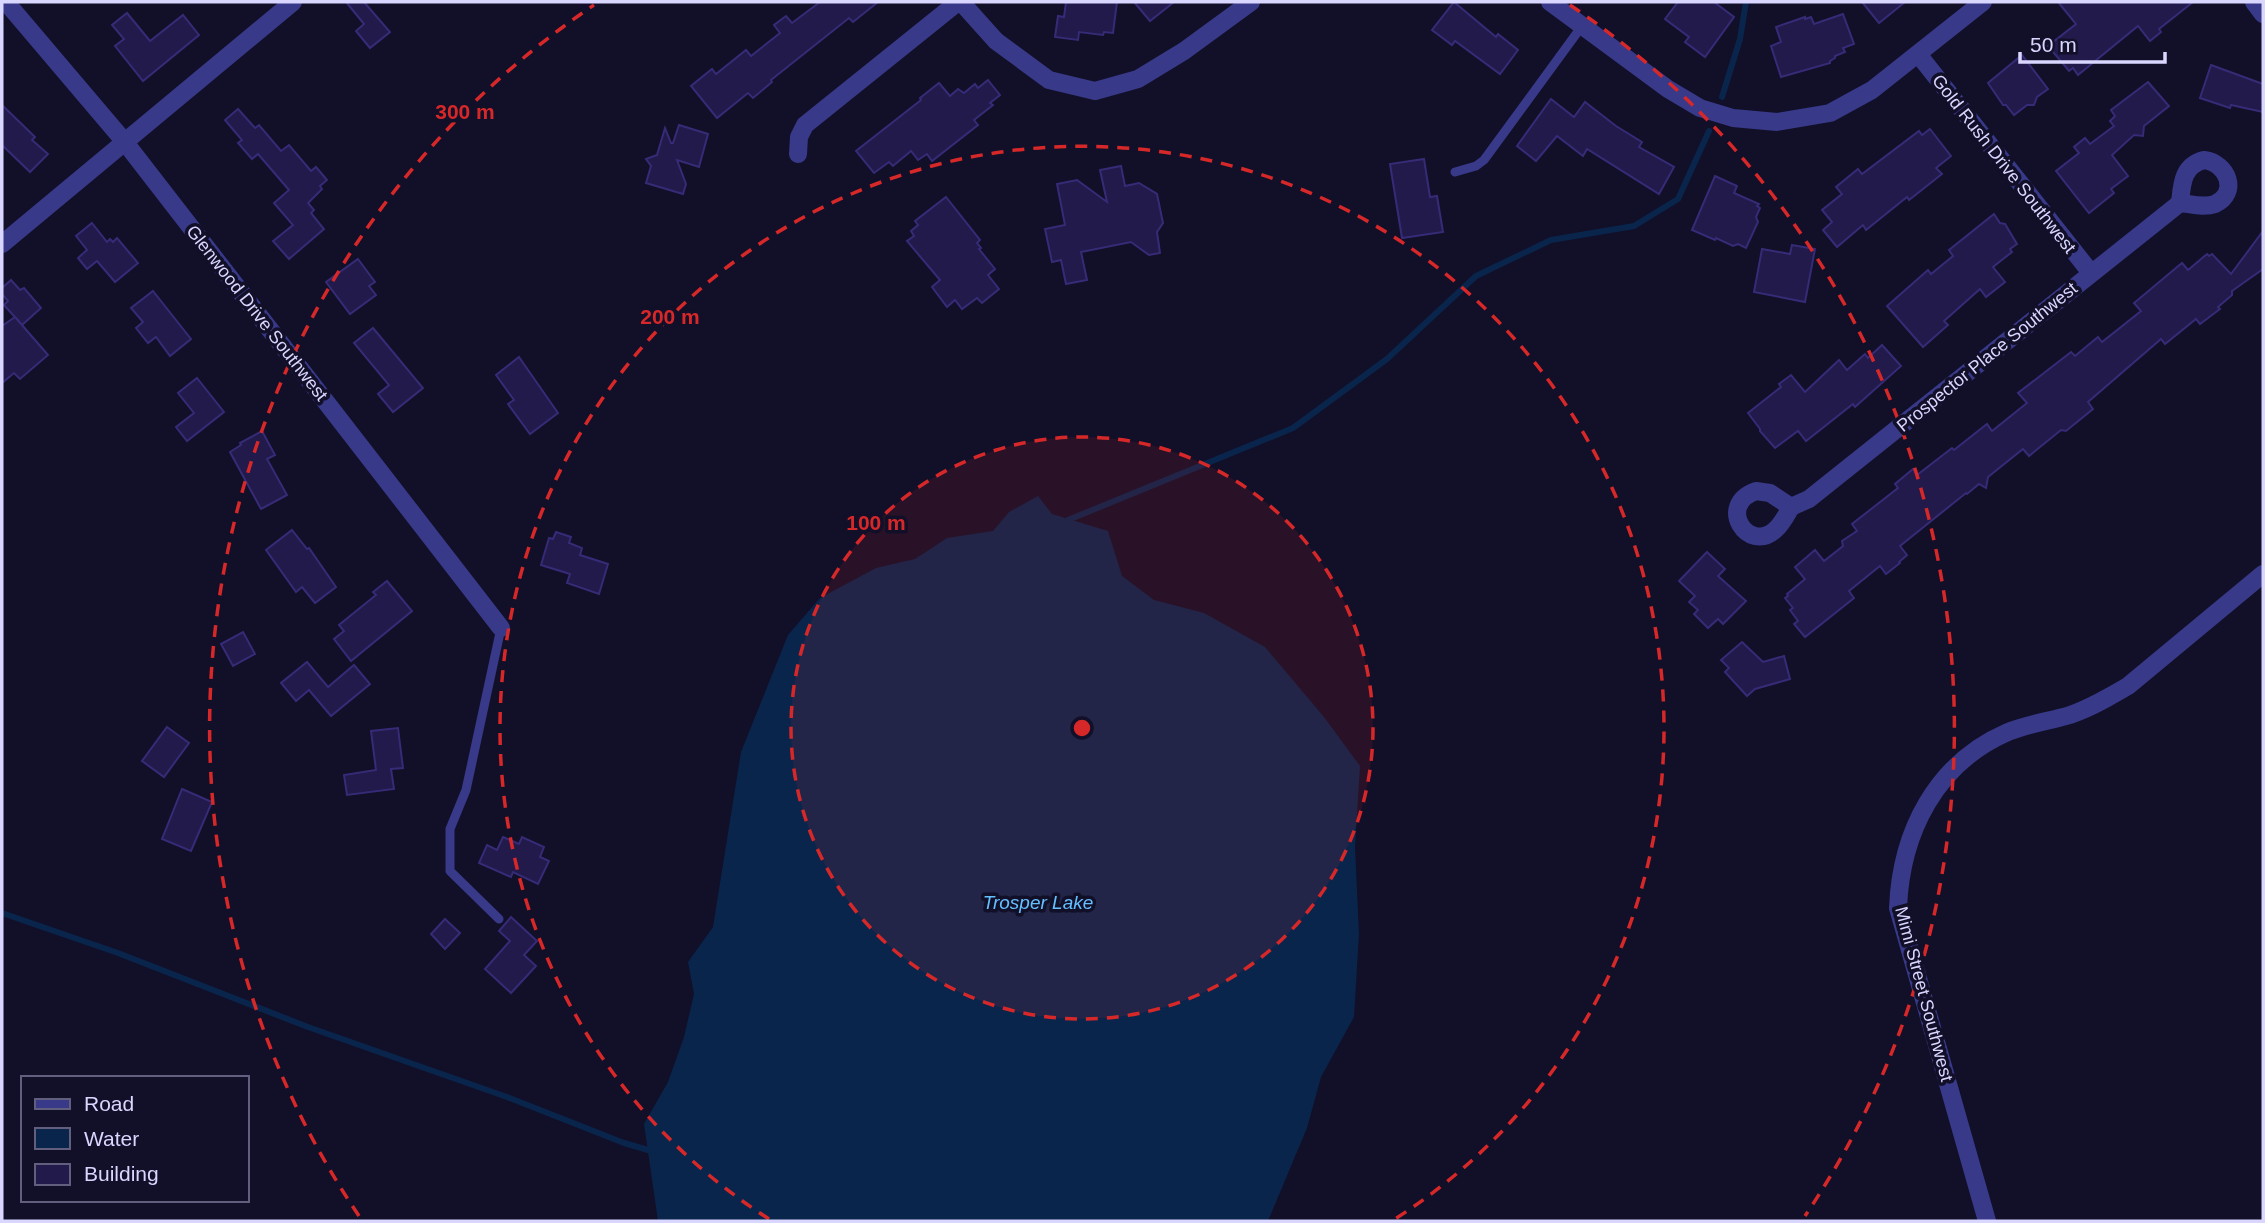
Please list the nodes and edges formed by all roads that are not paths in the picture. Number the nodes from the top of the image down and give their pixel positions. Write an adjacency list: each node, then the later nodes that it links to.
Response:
1 (6, 2): 11 (street, Glenwood Drive Southwest)
2 (293, 2): 11 (street)
3 (960, 2): 4 (street); 12 (street)
4 (1251, 2)
5 (1550, 2): 9 (street)
6 (1983, 2): 10 (street)
7 (2254, 2): 8 (street)
8 (2263, 14)
9 (1582, 26): 10 (street); 13 (lane)
10 (1918, 54): 16 (street, Gold Rush Drive Southwest)
11 (124, 141): 15 (street); 19 (street, Glenwood Drive Southwest)
12 (798, 154)
13 (1455, 172)
14 (2180, 203): 16 (street, Prospector Place Southwest)
15 (2, 244)
16 (2091, 273): 17 (street, Prospector Place Southwest)
17 (1791, 507)
18 (2263, 574): 21 (street, Mimi Street Southwest)
19 (501, 628): 20 (lane)
20 (499, 919)
21 (1987, 1221)

